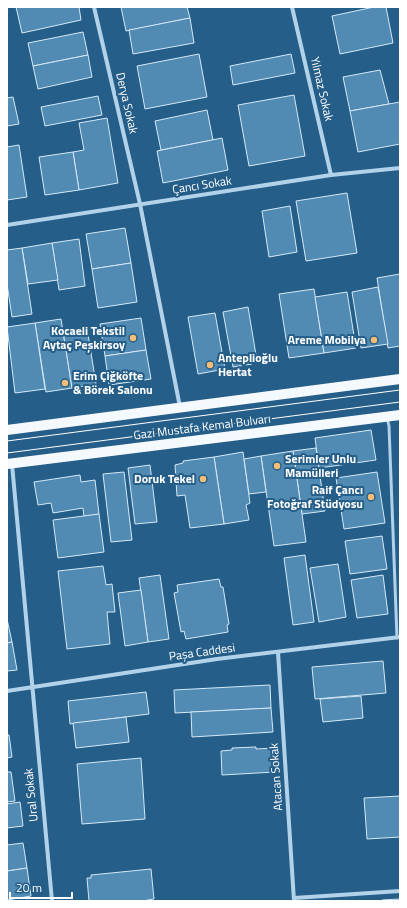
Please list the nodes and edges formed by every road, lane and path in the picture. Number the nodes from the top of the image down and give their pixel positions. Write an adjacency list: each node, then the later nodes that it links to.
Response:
1 (94, 7): 5 (street, Derya Sokak)
2 (292, 7): 4 (street, Yılmaz Sokak)
3 (400, 168): 4 (street, Çancı Sokak)
4 (332, 175): 5 (street, Çancı Sokak)
5 (140, 204): 6 (street, Çancı Sokak); 8 (street, Derya Sokak)
6 (7, 225)
7 (400, 378): 8 (main road, Gazi Mustafa Kemal Bulvarı)
8 (180, 408): 11 (main road, Gazi Mustafa Kemal Bulvarı)
9 (400, 415): 10 (main road, Gazi Mustafa Kemal Bulvarı)
10 (386, 417): 12 (main road, Gazi Mustafa Kemal Bulvarı); 13 (lane)
11 (7, 430)
12 (9, 464): 15 (street, Ural Sokak)
13 (399, 637): 14 (street, Paşa Caddesi)
14 (278, 652): 15 (street, Paşa Caddesi); 18 (street, Atacan Sokak)
15 (31, 687): 16 (street, Paşa Caddesi); 19 (street, Ural Sokak)
16 (7, 691)
17 (400, 891): 18 (street)
18 (294, 900)
19 (52, 901)

